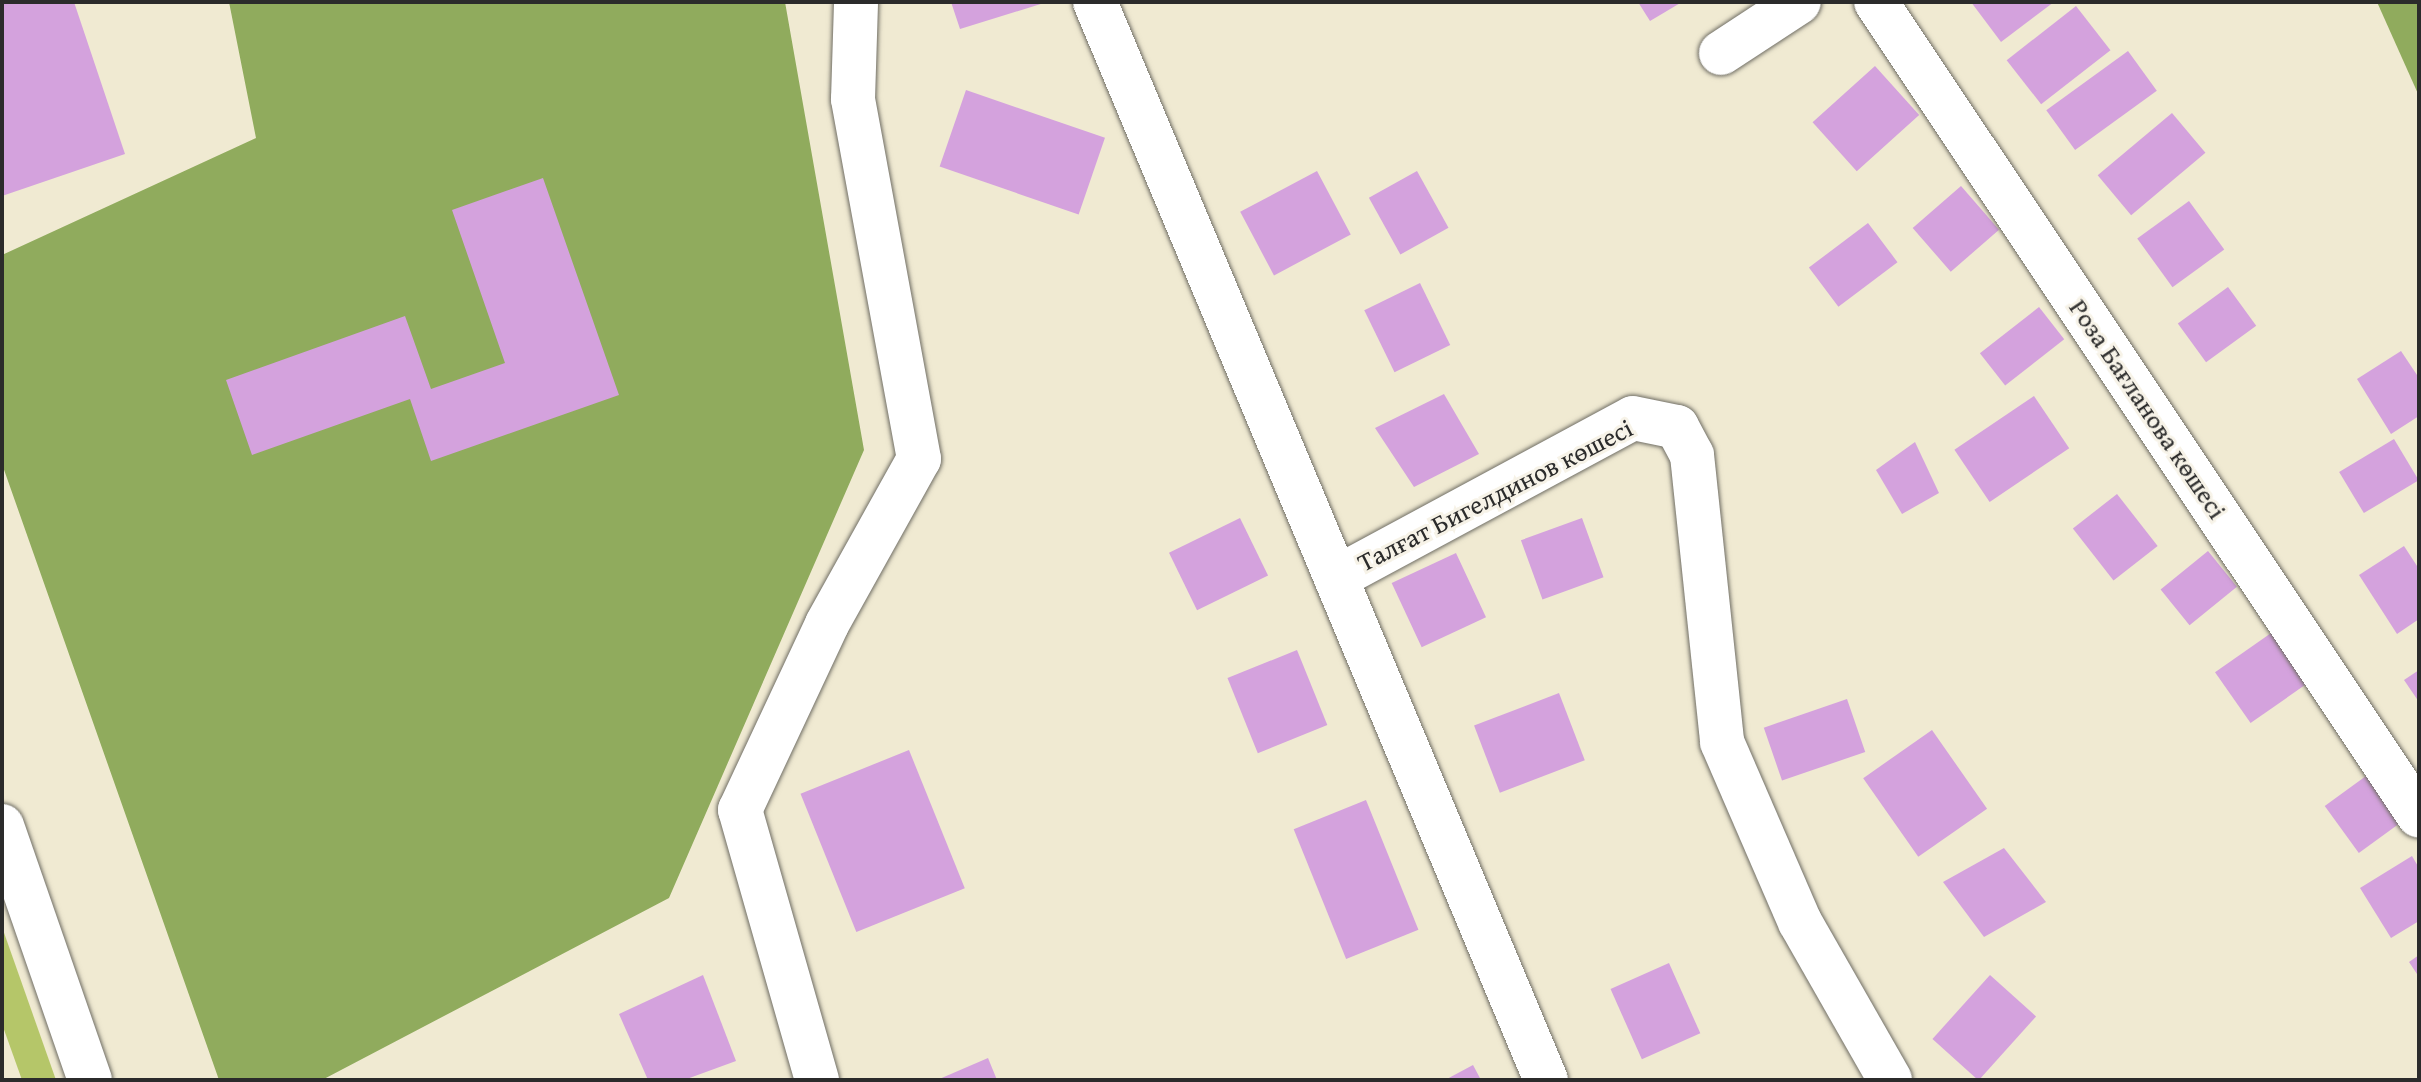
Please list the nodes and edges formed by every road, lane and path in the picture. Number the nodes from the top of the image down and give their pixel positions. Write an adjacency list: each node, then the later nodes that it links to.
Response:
1 (856, 2): 10 (street)
2 (1095, 2): 6 (street, Талғат Бигелдинов көшесі)
3 (1799, 2): 5 (street)
4 (1876, 2): 7 (street, Роза Бағланова көшесі)
5 (1721, 53)
6 (1336, 578): 11 (street, Талғат Бигелдинов көшесі); 12 (street, Талғат Бигелдинов көшесі)
7 (2419, 816)
8 (2, 826): 9 (street)
9 (90, 1080)
10 (817, 1080)
11 (1546, 1080)
12 (1890, 1080)

